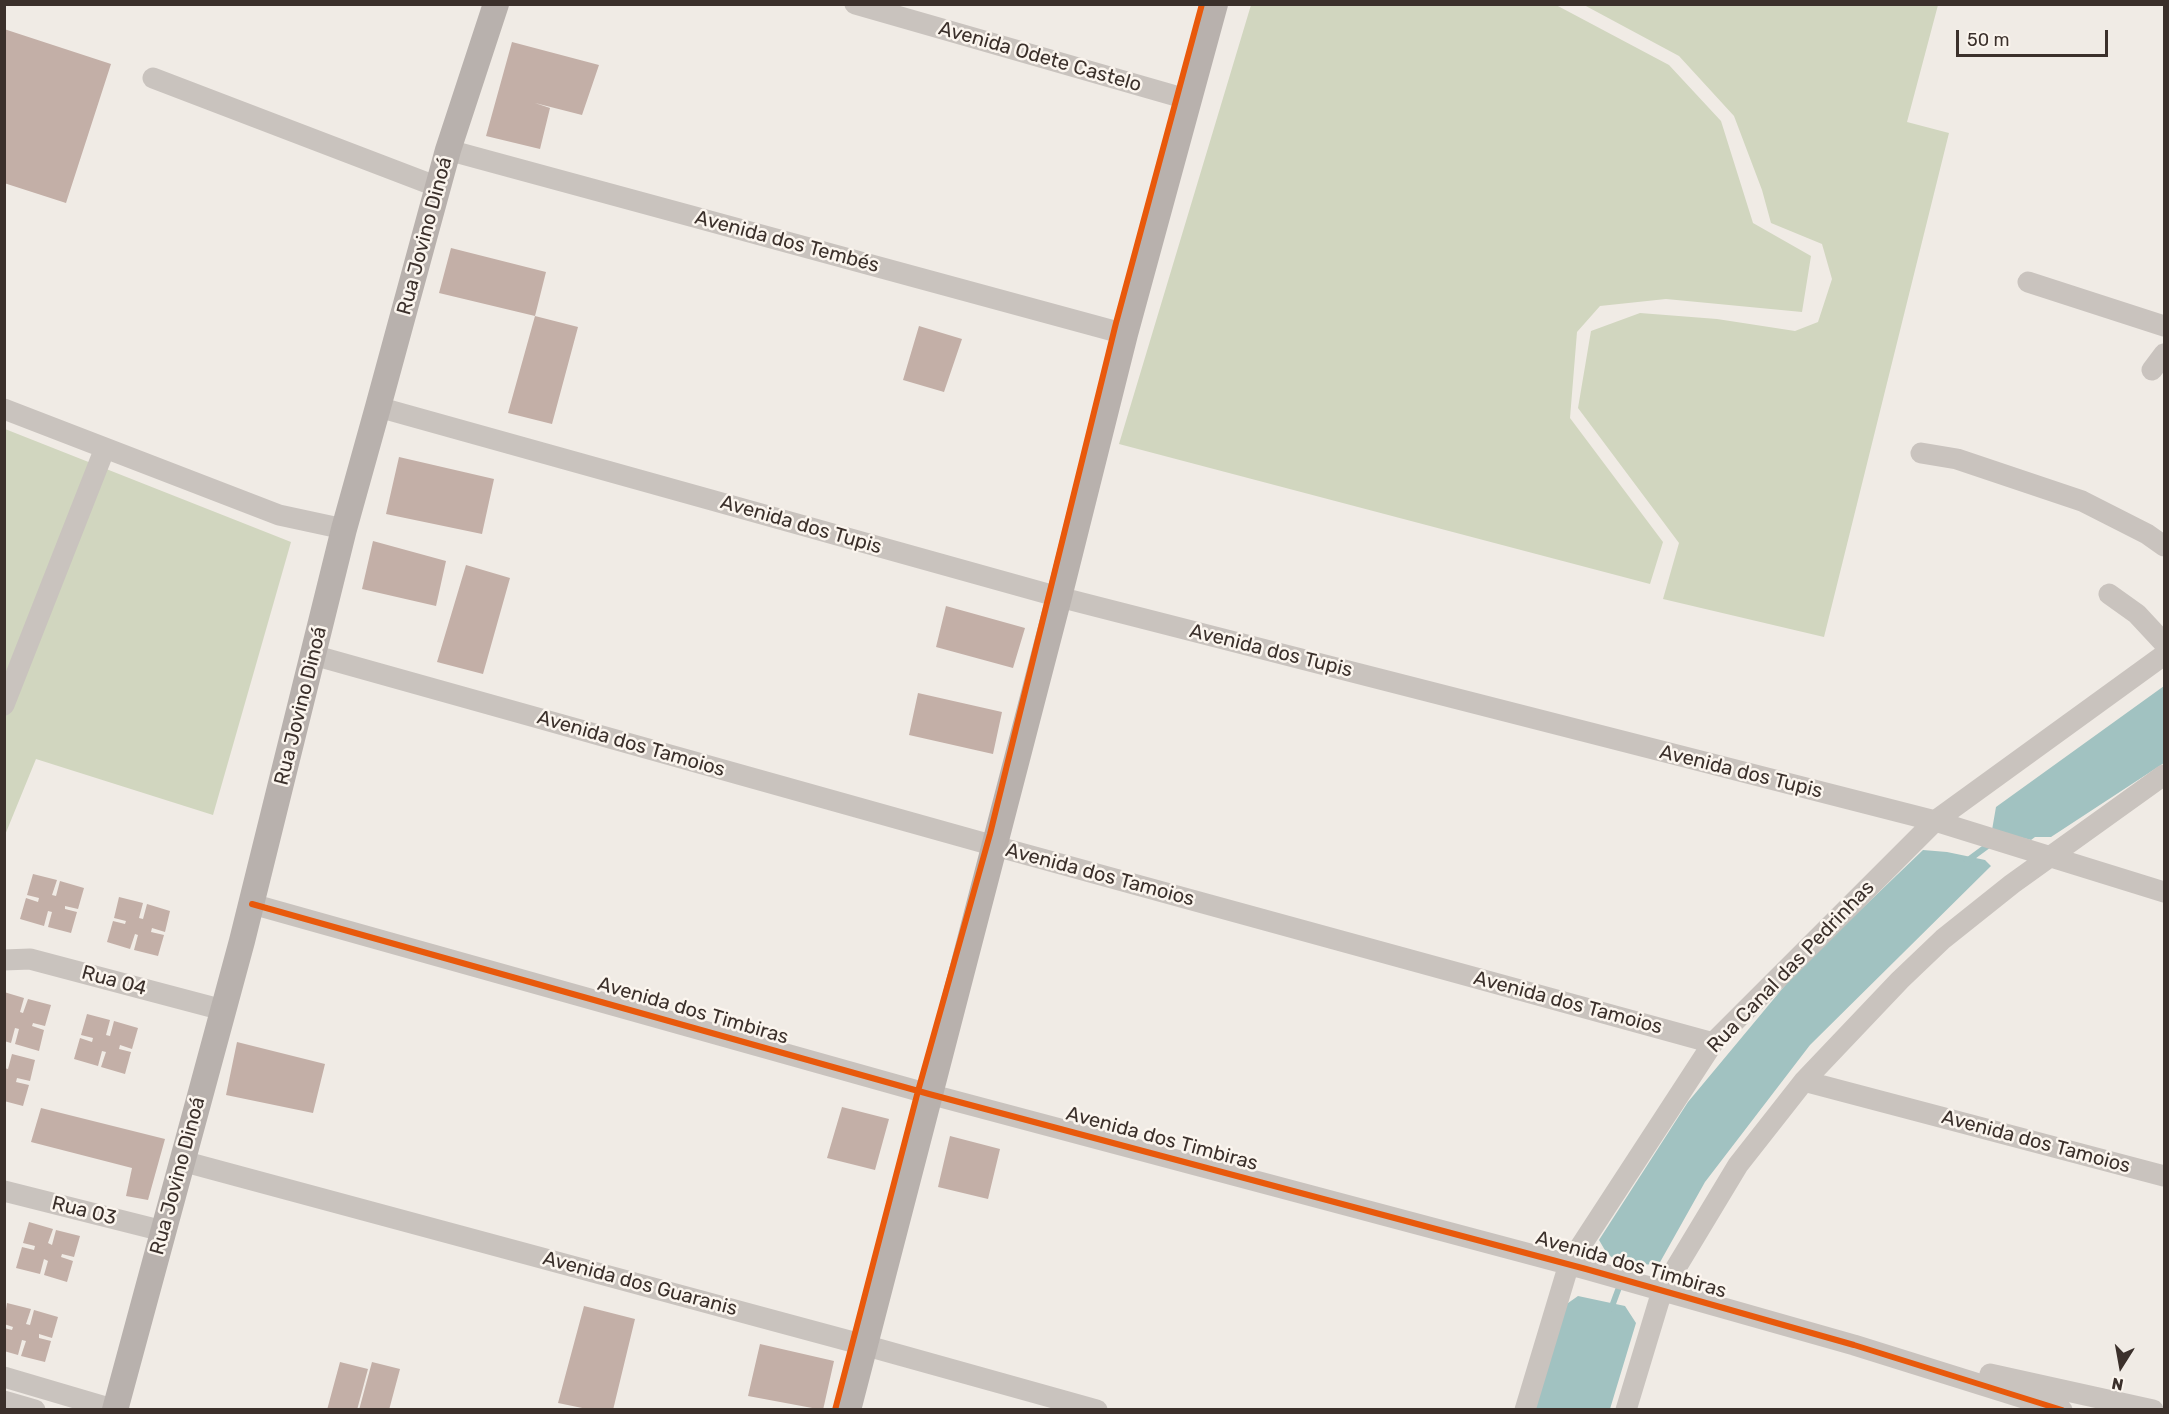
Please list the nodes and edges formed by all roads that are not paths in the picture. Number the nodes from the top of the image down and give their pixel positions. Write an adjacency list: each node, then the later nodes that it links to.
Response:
1 (496, 4): 6 (main road, Rua Jovino Dinoá)
2 (855, 4): 5 (street, Avenida Odete Castelo)
3 (1215, 4): 5 (main road)
4 (153, 78): 7 (street)
5 (1190, 100): 10 (main road)
6 (448, 150): 7 (main road, Rua Jovino Dinoá); 10 (street, Avenida dos Tembés)
7 (438, 187): 11 (main road, Rua Jovino Dinoá)
8 (2028, 282): 9 (street)
9 (2164, 326)
10 (1125, 334): 18 (main road)
11 (378, 407): 15 (main road, Rua Jovino Dinoá); 18 (street, Avenida dos Tupis)
12 (4, 410): 13 (street)
13 (105, 448): 15 (street); 22 (street)
14 (1922, 453): 16 (street)
15 (344, 530): 20 (main road, Rua Jovino Dinoá)
16 (2164, 546)
17 (2109, 594): 19 (street)
18 (1059, 597): 24 (street, Avenida dos Tupis); 25 (main road)
19 (2164, 643)
20 (313, 655): 25 (street, Avenida dos Tamoios); 28 (main road, Rua Jovino Dinoá)
21 (2164, 655): 24 (street, Rua Canal das Pedrinhas)
22 (4, 705)
23 (2164, 775): 26 (street)
24 (1941, 823): 26 (street, Avenida dos Tupis); 31 (street, Rua Canal das Pedrinhas)
25 (995, 846): 31 (street, Avenida dos Tamoios); 33 (main road)
26 (2049, 856): 27 (street, Avenida dos Tupis); 32 (street)
27 (2164, 892)
28 (252, 904): 30 (main road, Rua Jovino Dinoá); 33 (street, Avenida dos Timbiras)
29 (4, 960): 30 (street, Rua 04)
30 (223, 1010): 34 (main road, Rua Jovino Dinoá)
31 (1713, 1043): 38 (street, Rua Canal das Pedrinhas)
32 (1804, 1081): 35 (street, Avenida dos Tamoios); 39 (street)
33 (929, 1094): 38 (street, Avenida dos Timbiras); 40 (main road)
34 (182, 1161): 37 (main road, Rua Jovino Dinoá); 40 (street, Avenida dos Guaranis)
35 (2164, 1176)
36 (4, 1191): 37 (street, Rua 03)
37 (163, 1232): 45 (main road, Rua Jovino Dinoá)
38 (1578, 1267): 39 (street, Avenida dos Timbiras); 48 (street, Rua Canal das Pedrinhas)
39 (1654, 1289): 41 (street, Avenida dos Timbiras); 49 (street)
40 (866, 1345): 46 (main road); 47 (street, Avenida dos Guaranis)
41 (1854, 1345): 50 (street, Avenida dos Timbiras); 51 (street, Avenida dos Timbiras)
42 (4, 1377): 45 (street)
43 (4, 1401): 44 (street)
44 (35, 1410)
45 (115, 1410)
46 (848, 1410)
47 (1097, 1410)
48 (1525, 1410)
49 (1626, 1410)
50 (2062, 1410)
51 (2152, 1410)

